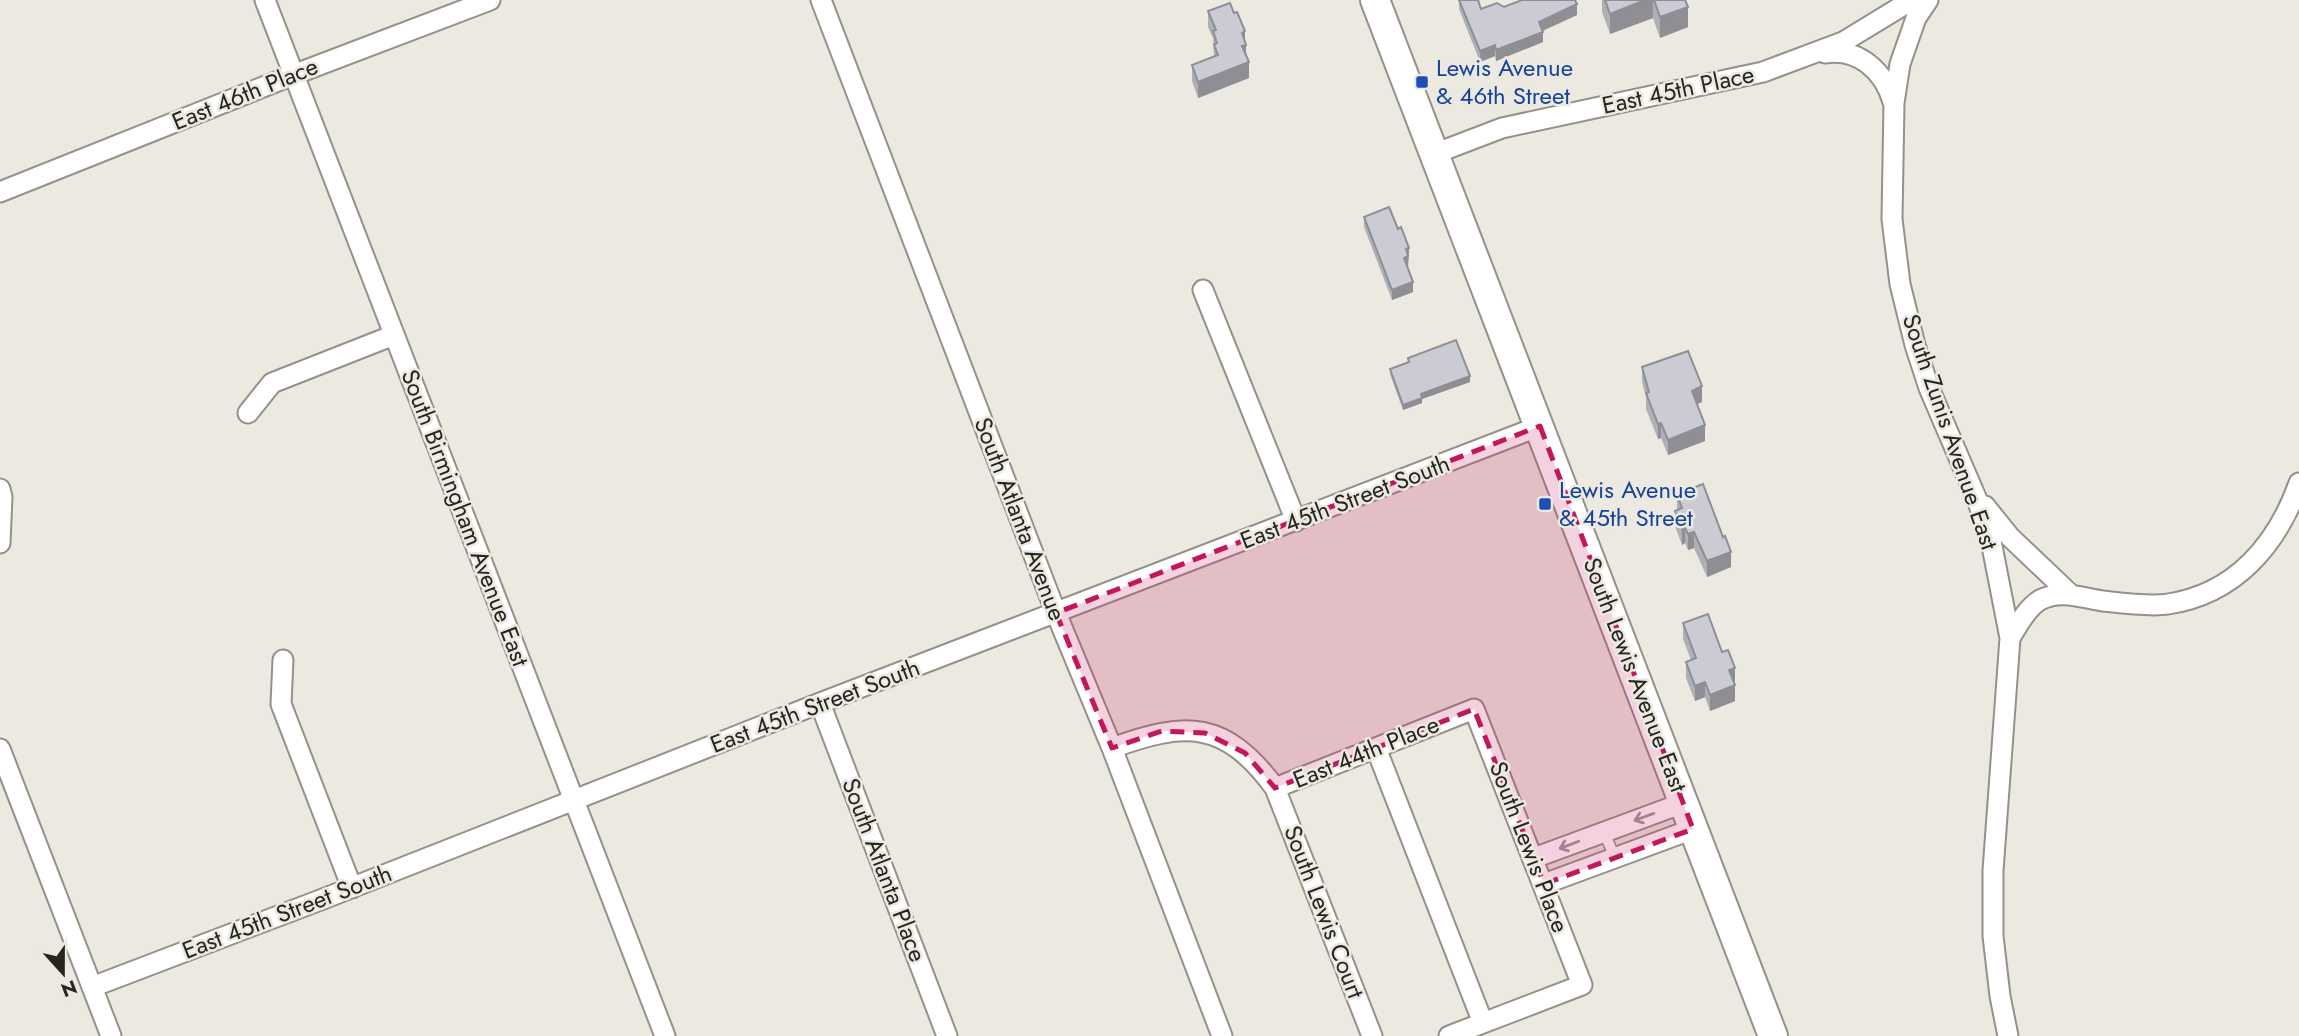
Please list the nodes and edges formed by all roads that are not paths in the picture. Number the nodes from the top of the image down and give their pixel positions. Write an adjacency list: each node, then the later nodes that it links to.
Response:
1 (265, 0): 8 (street, South Birmingham Avenue East)
2 (490, 0): 8 (street, East 46th Place)
3 (821, 0): 22 (street, South Atlanta Avenue)
4 (1375, 0): 10 (main road, South Lewis Avenue East)
5 (1912, 0): 7 (street, East 45th Place)
6 (1928, 0): 9 (street, South Zunis Avenue East)
7 (1812, 55): 9 (street); 10 (street, East 45th Place)
8 (293, 75): 11 (street, East 46th Place); 13 (street, South Birmingham Avenue East)
9 (1894, 103): 18 (street, South Zunis Avenue East)
10 (1434, 154): 15 (main road, South Lewis Avenue East)
11 (0, 192)
12 (1203, 290): 19 (street)
13 (394, 335): 14 (street); 31 (street, South Birmingham Avenue East)
14 (248, 413)
15 (1540, 426): 19 (street, East 45th Street South); 32 (main road, South Lewis Avenue East)
16 (2299, 483): 21 (street)
17 (0, 489): 20 (street)
18 (1975, 492): 21 (street); 23 (street, South Zunis Avenue East)
19 (1296, 521): 22 (street, East 45th Street South)
20 (0, 543)
21 (2069, 593): 23 (street)
22 (1056, 613): 25 (street, East 45th Street South); 27 (street, South Atlanta Avenue)
23 (2011, 638): 48 (street, South Zunis Avenue East)
24 (283, 660): 38 (street)
25 (820, 703): 31 (street, East 45th Street South); 43 (street, South Atlanta Place)
26 (1474, 709): 28 (street, East 44th Place); 35 (street, South Lewis Place)
27 (1112, 748): 30 (street, East 44th Place); 44 (street, South Atlanta Avenue)
28 (1376, 748): 30 (street, East 44th Place); 40 (street)
29 (0, 749): 39 (street)
30 (1275, 788): 45 (street, South Lewis Court)
31 (573, 800): 38 (street, East 45th Street South); 42 (street, South Birmingham Avenue East)
32 (1683, 803): 33 (main road, South Lewis Avenue East); 34 (street, one-way to 34)
33 (1693, 829): 36 (street); 47 (main road, South Lewis Avenue East)
34 (1604, 832): 35 (street, one-way to 35); 36 (lane)
35 (1534, 858): 37 (street, South Lewis Place)
36 (1615, 858): 37 (street)
37 (1544, 884): 40 (street, South Lewis Place)
38 (352, 888): 39 (street, East 45th Street South)
39 (92, 987): 41 (street)
40 (1483, 1023): 46 (street)
41 (111, 1036)
42 (665, 1036)
43 (947, 1036)
44 (1222, 1036)
45 (1371, 1036)
46 (1449, 1036)
47 (1773, 1036)
48 (2008, 1036)

